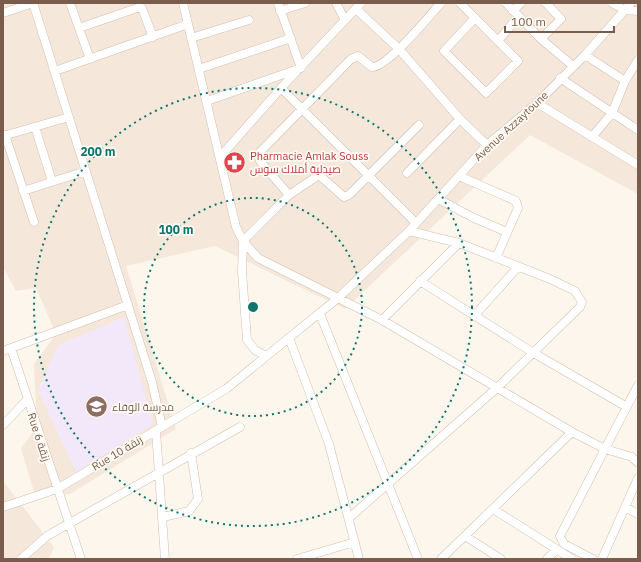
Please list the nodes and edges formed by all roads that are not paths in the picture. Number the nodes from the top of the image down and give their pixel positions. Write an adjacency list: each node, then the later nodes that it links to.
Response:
1 (33, 3): 13 (street); 37 (street)
2 (70, 3): 24 (street)
3 (183, 3): 23 (street)
4 (305, 3): 15 (street)
5 (336, 3): 22 (street)
6 (441, 3): 30 (street)
7 (460, 3): 20 (street)
8 (506, 3): 19 (street)
9 (521, 3): 19 (street)
10 (546, 3): 28 (street)
11 (612, 3): 16 (street)
12 (632, 3): 16 (street, Avenue Azzaytoune); 17 (street)
13 (19, 5): 18 (street)
14 (359, 6): 22 (street); 30 (street)
15 (279, 7): 27 (street)
16 (625, 10): 17 (street); 31 (street, Avenue Azzaytoune)
17 (638, 10)
18 (3, 12)
19 (516, 14): 28 (street); 29 (street)
20 (475, 18): 29 (street); 29 (street)
21 (250, 20): 26 (street)
22 (345, 20): 35 (street)
23 (188, 24): 25 (street); 26 (street)
24 (79, 28): 25 (street); 32 (street)
25 (153, 37): 32 (street)
26 (191, 38): 36 (street)
27 (291, 38): 35 (street); 36 (street)
28 (541, 39): 34 (street)
29 (498, 41)
30 (399, 49): 43 (street); 46 (street)
31 (584, 55): 34 (street, Avenue Azzaytoune); 39 (street)
32 (90, 59): 37 (street)
33 (638, 60): 39 (street)
34 (573, 66): 38 (street, Avenue Azzaytoune)
35 (301, 68): 40 (street); 41 (street)
36 (199, 70): 41 (street)
37 (55, 71): 45 (street)
38 (560, 78): 42 (street, Avenue Azzaytoune); 44 (street)
39 (625, 81): 44 (street)
40 (281, 88): 43 (street); 53 (street)
41 (207, 101): 53 (street)
42 (537, 103): 51 (street); 52 (street, Avenue Azzaytoune)
43 (303, 109): 57 (street); 61 (street)
44 (612, 113): 49 (street); 51 (street)
45 (69, 117): 48 (street); 55 (street)
46 (460, 119): 52 (street); 56 (street)
47 (419, 125): 57 (street)
48 (35, 127): 50 (street); 59 (street)
49 (638, 130)
50 (4, 135): 60 (street)
51 (592, 137): 54 (street)
52 (487, 145): 58 (street, Avenue Azzaytoune)
53 (220, 157): 67 (street)
54 (638, 165)
55 (86, 171): 59 (street); 73 (street)
56 (407, 172)
57 (368, 174): 61 (street); 64 (street)
58 (459, 176): 62 (street, Avenue Azzaytoune); 66 (street)
59 (52, 181): 60 (street)
60 (23, 191): 63 (street)
61 (289, 194): 67 (street)
62 (438, 199): 64 (street, Avenue Azzaytoune); 66 (street)
63 (34, 222)
64 (415, 222): 65 (street, Avenue Azzaytoune)
65 (409, 231): 68 (street); 72 (street, Avenue Azzaytoune)
66 (507, 232): 69 (street)
67 (243, 241): 72 (street); 80 (street)
68 (459, 243): 69 (street); 71 (street)
69 (496, 258): 70 (street)
70 (518, 267): 75 (street); 79 (street)
71 (420, 281): 75 (street); 76 (street)
72 (338, 298): 74 (street, Avenue Azzaytoune); 76 (street)
73 (128, 305): 78 (street); 87 (street)
74 (320, 314): 77 (street, Avenue Azzaytoune); 94 (street)
75 (474, 316): 79 (street)
76 (382, 320): 82 (street)
77 (289, 338): 80 (street, Rue 10 زنقة); 101 (street)
78 (7, 350): 83 (street, Rue 6 زنقة)
79 (532, 352): 82 (street); 84 (street)
80 (266, 356): 87 (street, Rue 10 زنقة)
81 (638, 386): 84 (street)
82 (497, 388): 88 (street); 94 (street)
83 (27, 400): 85 (street); 95 (street, Rue 6 زنقة)
84 (627, 407): 89 (street)
85 (3, 425)
86 (240, 427): 90 (street)
87 (159, 429): 92 (street); 95 (street, Rue 10 زنقة)
88 (572, 432): 89 (street); 98 (street)
89 (605, 449): 91 (street); 116 (street)
90 (191, 453): 92 (street); 100 (street)
91 (636, 459)
92 (158, 473): 100 (street); 102 (street)
93 (638, 478): 96 (street)
94 (388, 483): 101 (street); 111 (street)
95 (57, 489): 97 (street, Rue 10 زنقة); 102 (street, Rue 6 زنقة)
96 (625, 506): 99 (street); 117 (street)
97 (3, 508)
98 (493, 509): 103 (street); 105 (street)
99 (638, 514)
100 (163, 517): 108 (street)
101 (349, 518): 104 (street)
102 (69, 525): 106 (street); 107 (street, Rue 6 زنقة)
103 (465, 536): 112 (street); 113 (street)
104 (355, 542): 109 (street); 110 (street)
105 (556, 550): 114 (street); 115 (street)
106 (21, 559)
107 (81, 559)
108 (165, 559)
109 (297, 559)
110 (359, 559)
111 (418, 559)
112 (441, 559)
113 (501, 559)
114 (547, 559)
115 (572, 559)
116 (593, 559)
117 (602, 559)

